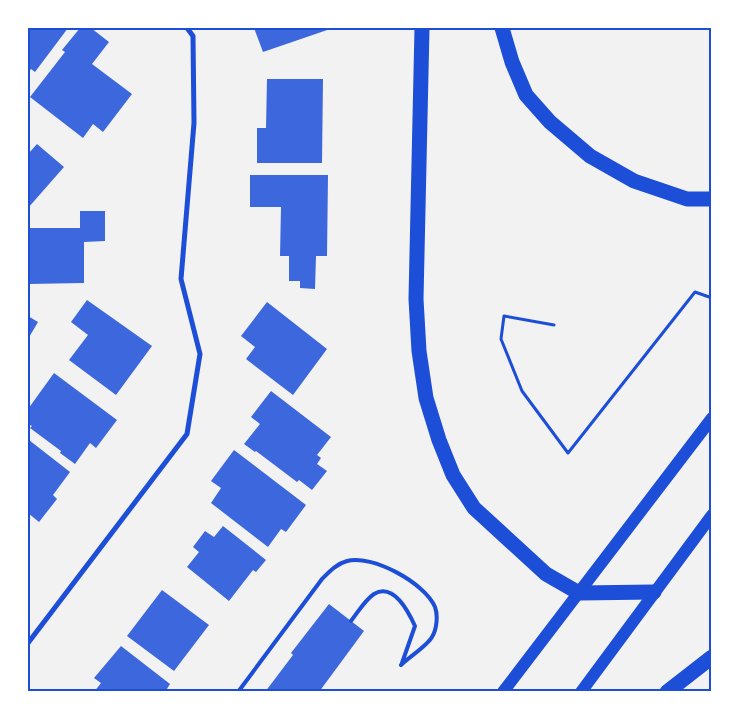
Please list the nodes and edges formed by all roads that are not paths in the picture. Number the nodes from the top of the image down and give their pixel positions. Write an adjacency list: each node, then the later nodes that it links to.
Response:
1 (187, 28): 10 (street)
2 (422, 28): 8 (highway)
3 (502, 28): 4 (highway)
4 (712, 199)
5 (712, 418): 8 (main road)
6 (712, 515): 7 (main road)
7 (654, 592): 8 (highway); 14 (main road)
8 (579, 593): 13 (main road)
9 (351, 621): 12 (lane)
10 (28, 643)
11 (712, 656): 15 (highway)
12 (238, 692)
13 (503, 692)
14 (581, 692)
15 (667, 692)

